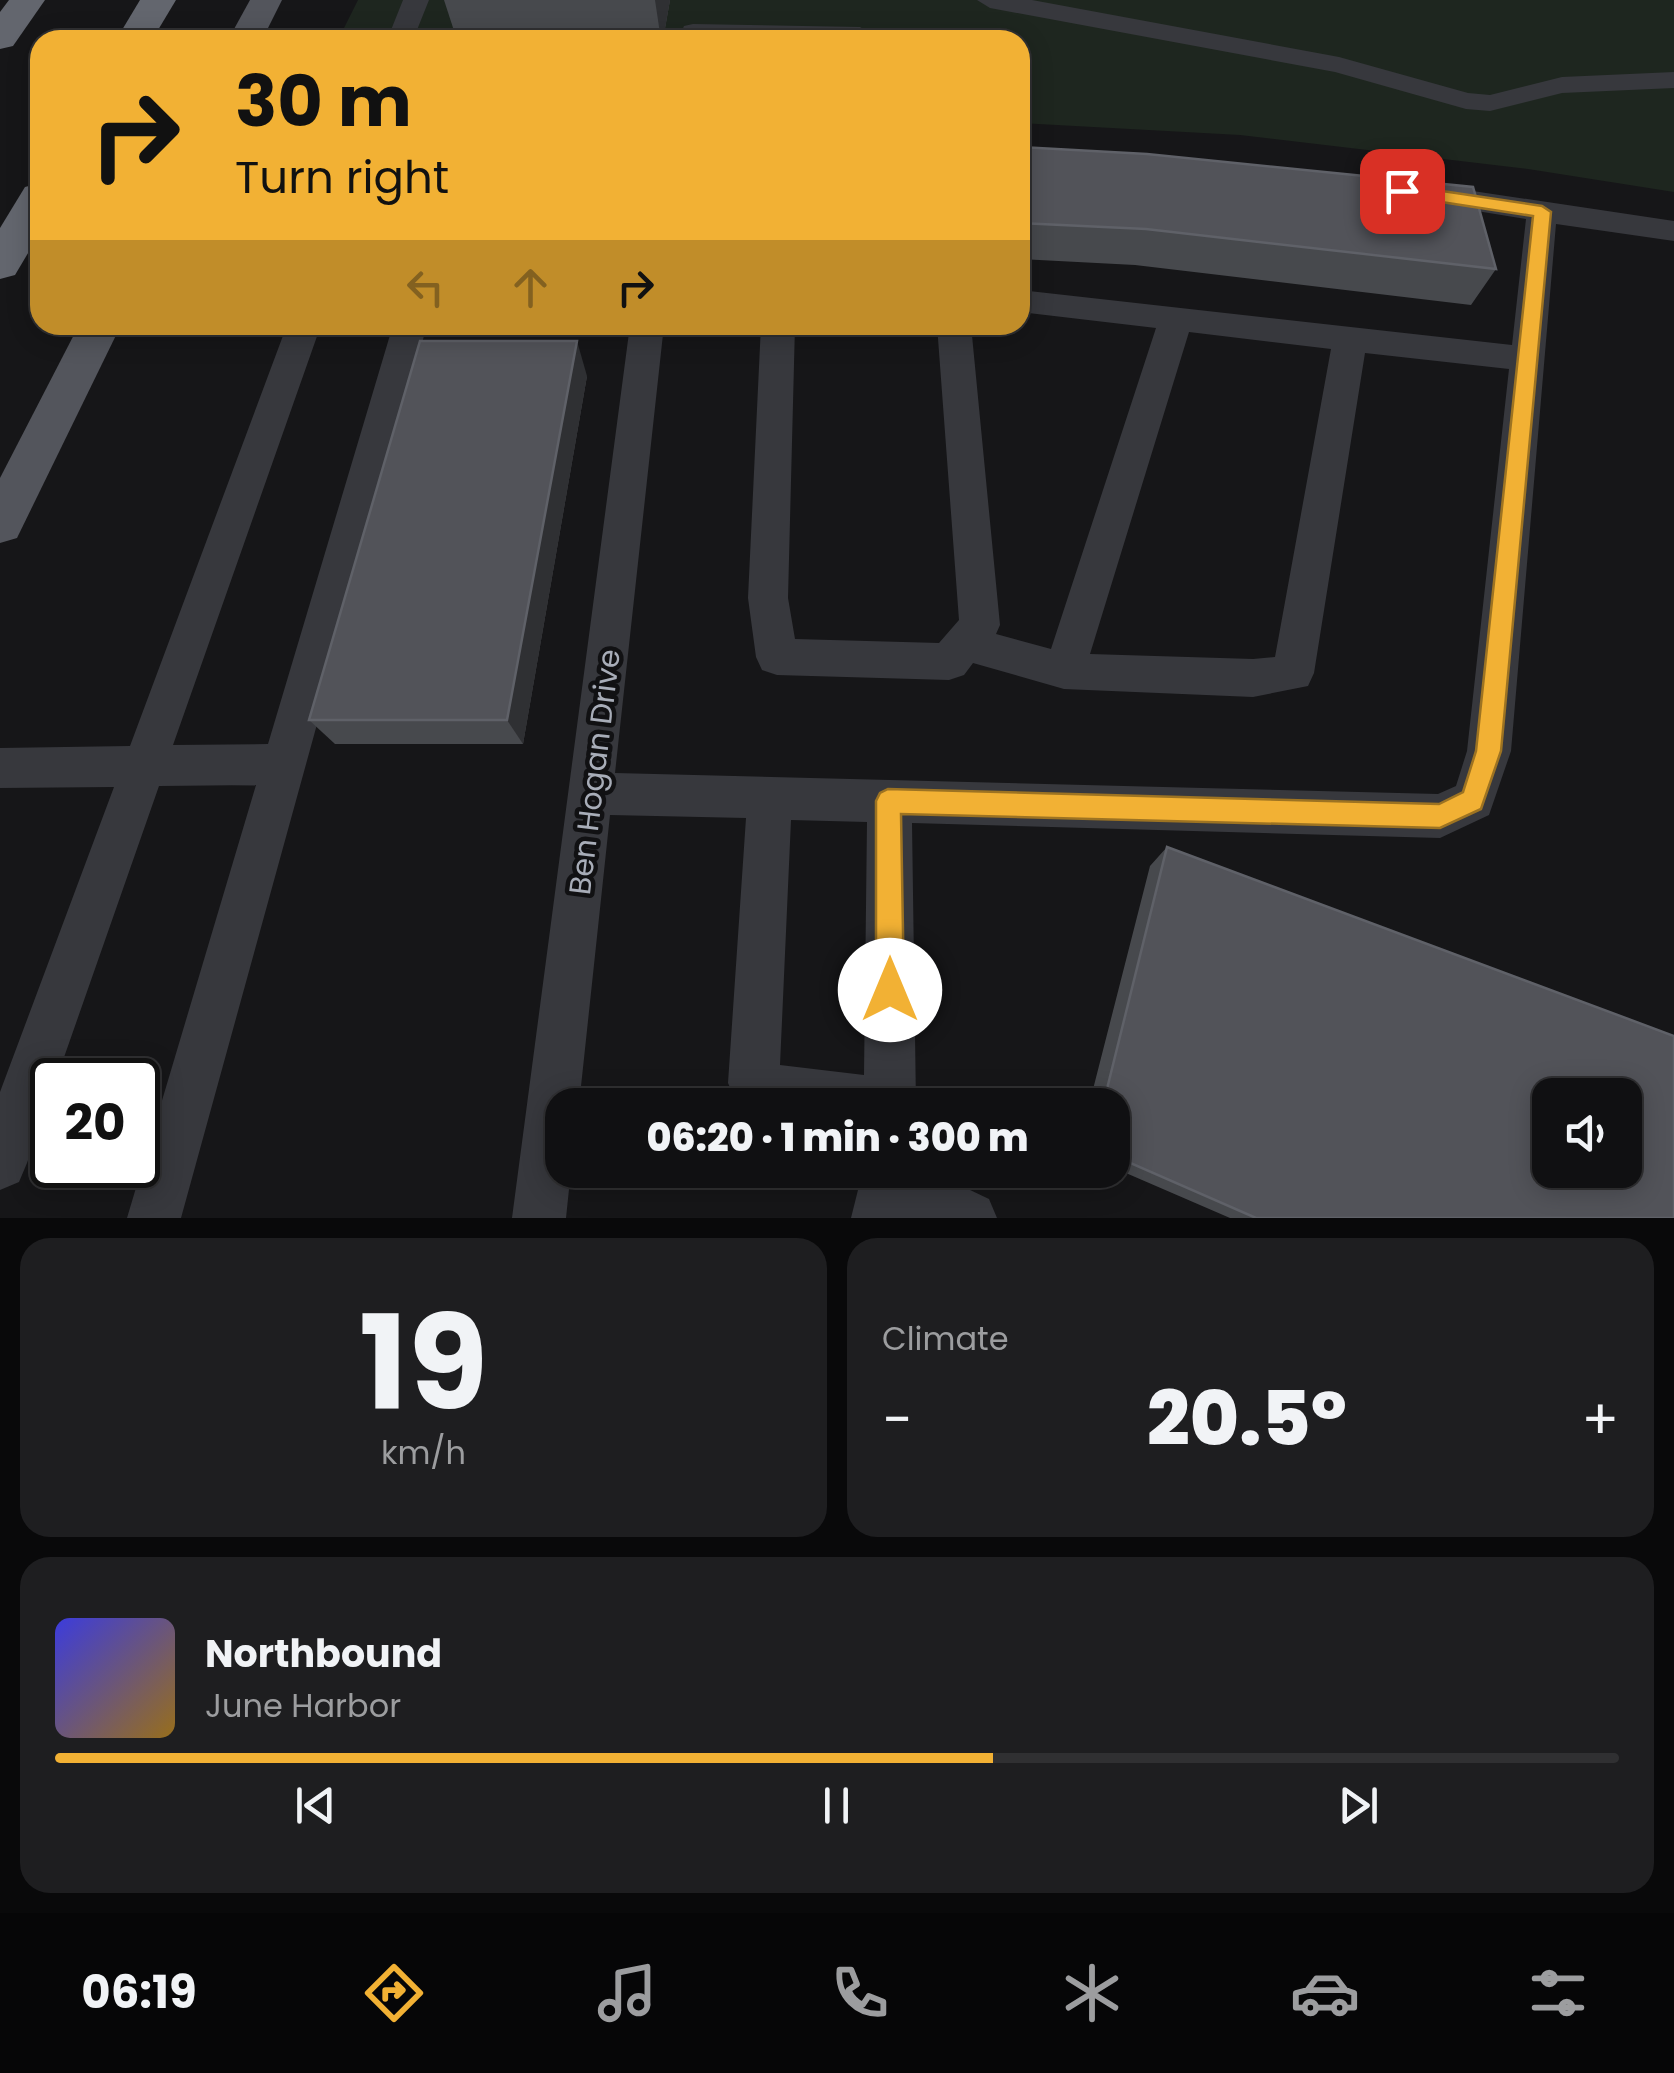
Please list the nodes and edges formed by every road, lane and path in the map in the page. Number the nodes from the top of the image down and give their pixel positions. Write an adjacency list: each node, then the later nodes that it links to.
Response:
1 (27, 0): 9 (highway)
2 (158, 0): 6 (highway)
3 (266, 0): 7 (main road)
4 (416, 0): 8 (street)
5 (990, 0): 10 (street)
6 (140, 30)
7 (250, 30)
8 (404, 30)
9 (0, 38)
10 (1674, 80)
11 (1406, 192): 12 (street)
12 (1542, 212): 14 (street); 25 (street)
13 (30, 214): 15 (highway)
14 (1674, 231)
15 (0, 264)
16 (1030, 302): 17 (street)
17 (1176, 319): 24 (street); 28 (street)
18 (95, 335): 26 (main road)
19 (300, 335): 30 (street)
20 (407, 335): 29 (street)
21 (647, 335): 32 (street, Ben Hogan Drive)
22 (778, 335): 27 (street)
23 (955, 335): 27 (street)
24 (1350, 339): 25 (street); 28 (street)
25 (1527, 359): 34 (street)
26 (0, 524)
27 (964, 644): 28 (street)
28 (1064, 671)
29 (284, 764): 30 (street); 39 (street)
30 (144, 766): 31 (street); 37 (street)
31 (0, 768)
32 (594, 793): 33 (street); 40 (street, Ben Hogan Drive)
33 (770, 798): 34 (street); 35 (street)
34 (888, 801): 36 (street)
35 (762, 1088)
36 (890, 1088)
37 (0, 1163)
38 (886, 1189): 41 (street)
39 (154, 1218)
40 (538, 1218)
41 (970, 1218)

